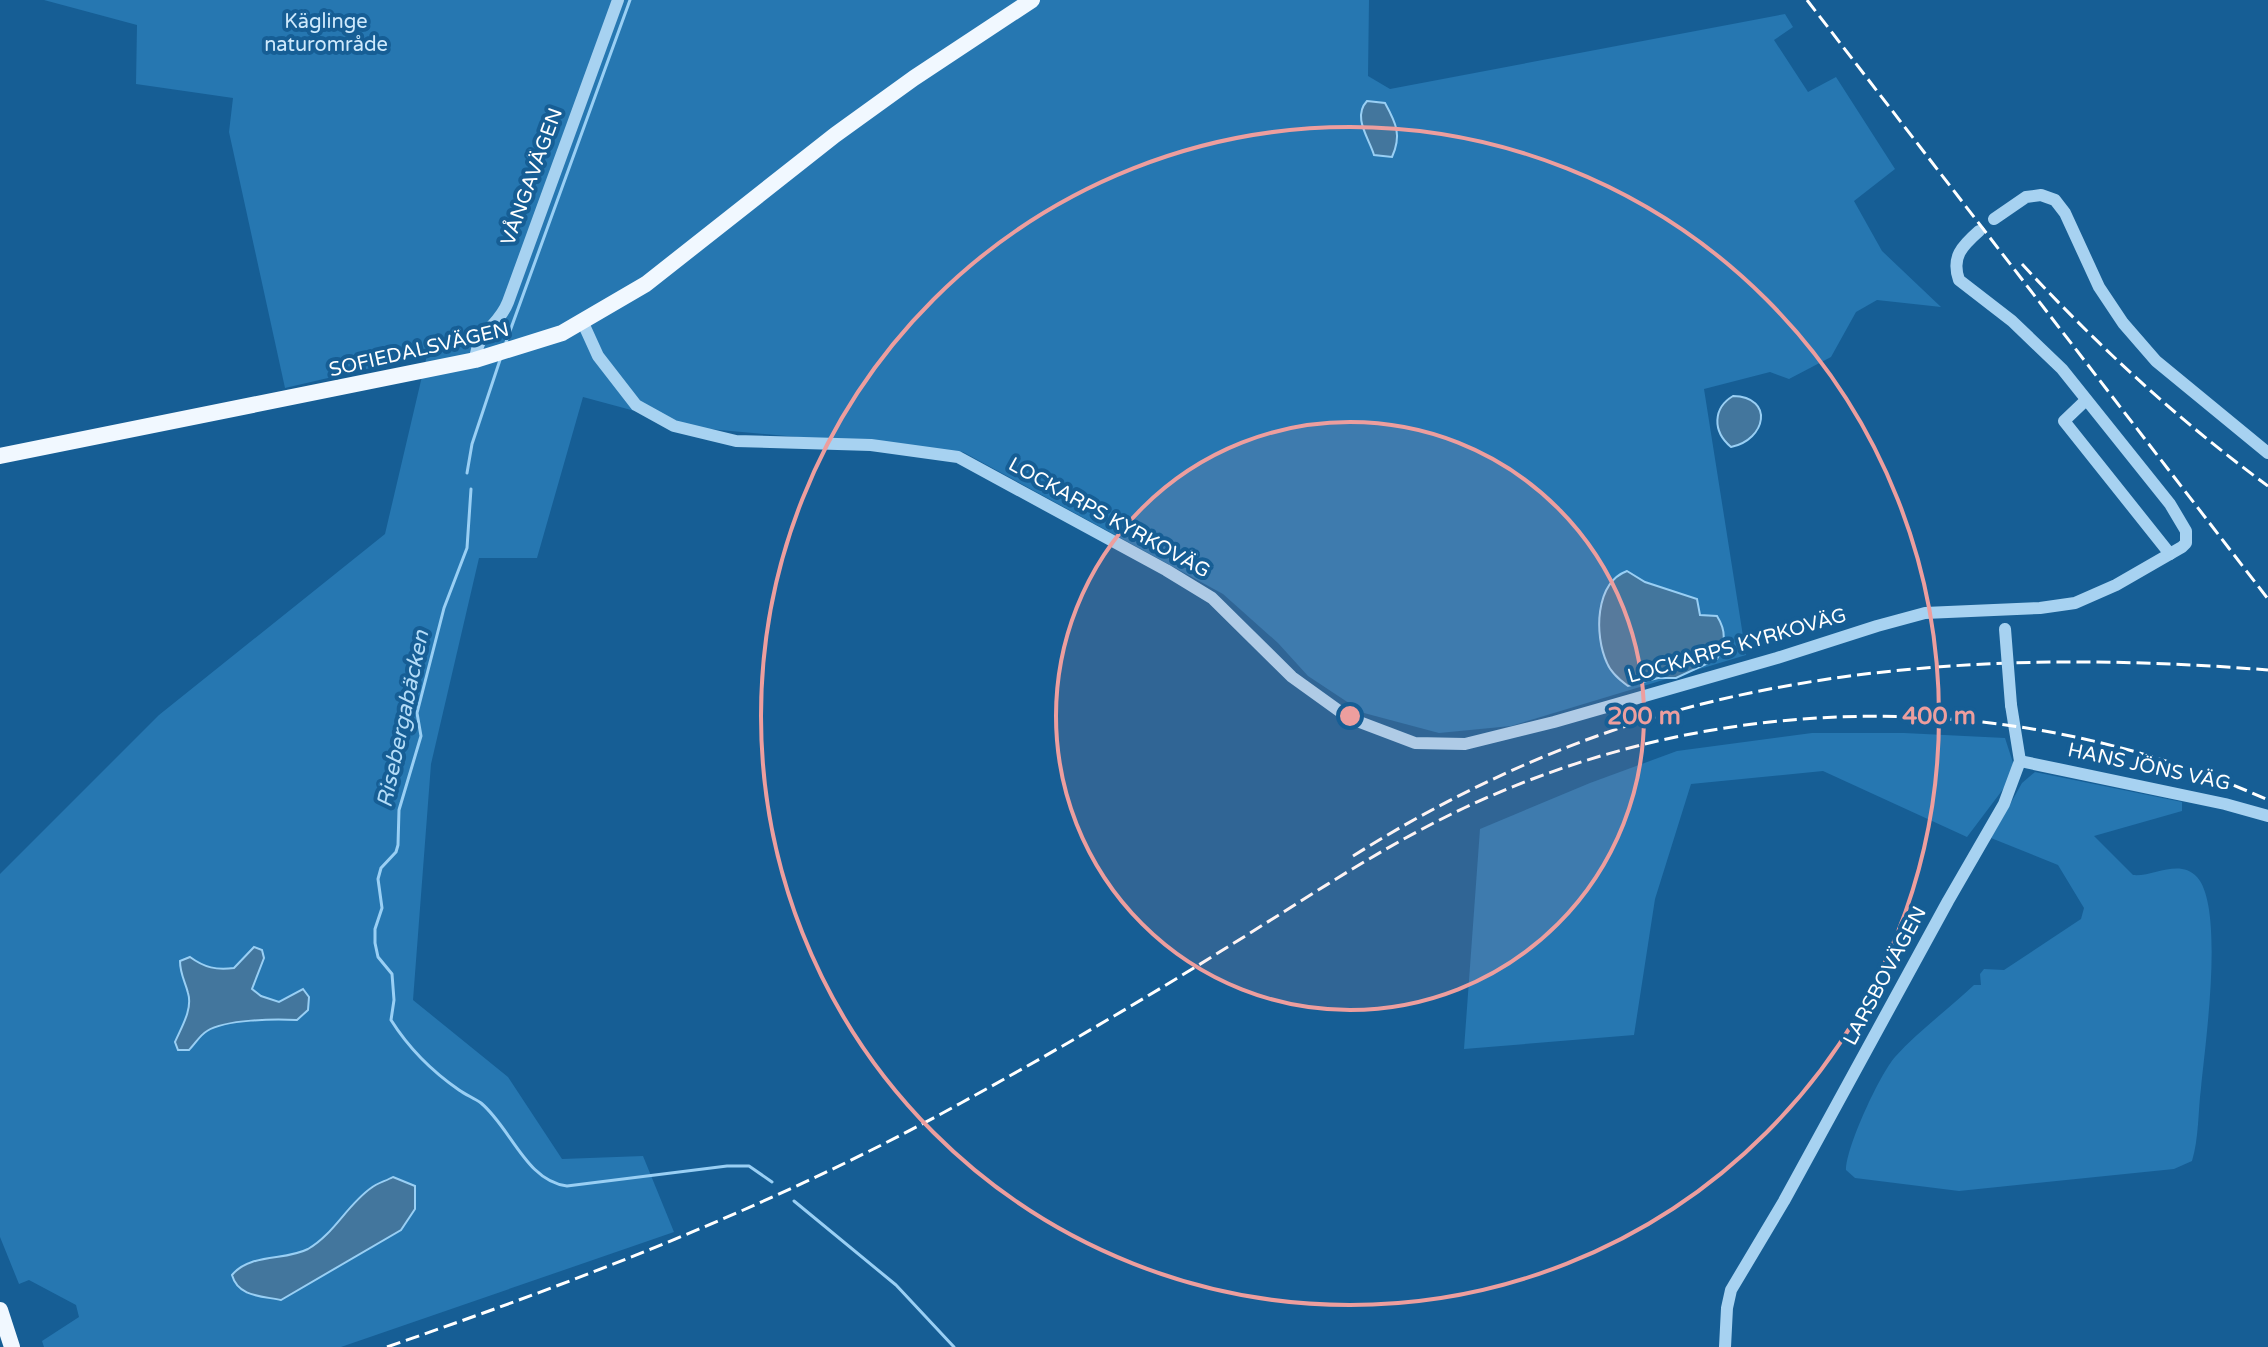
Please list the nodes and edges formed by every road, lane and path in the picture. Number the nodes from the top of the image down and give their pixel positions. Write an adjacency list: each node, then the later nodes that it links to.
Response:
1 (618, 0): 6 (street, VÅNGAVÄGEN)
2 (1032, 0): 5 (main road, SOFIEDALSVÄGEN)
3 (1994, 219): 8 (street)
4 (1979, 231): 7 (street)
5 (583, 323): 6 (main road, SOFIEDALSVÄGEN); 11 (street, LOCKARPS KYRKOVÄG)
6 (479, 359): 9 (main road, SOFIEDALSVÄGEN)
7 (2086, 400): 10 (street); 10 (street)
8 (2268, 453)
9 (0, 456)
10 (2170, 554): 11 (street, LOCKARPS KYRKOVÄG)
11 (2003, 609): 12 (street, LARSBOVÄGEN, bridge)
12 (2020, 761): 13 (street, HANS JÖNS VÄG); 17 (street, LARSBOVÄGEN)
13 (2268, 816)
14 (0, 1310): 16 (main road)
15 (0, 1335): 16 (main road)
16 (11, 1347)
17 (1725, 1347)

